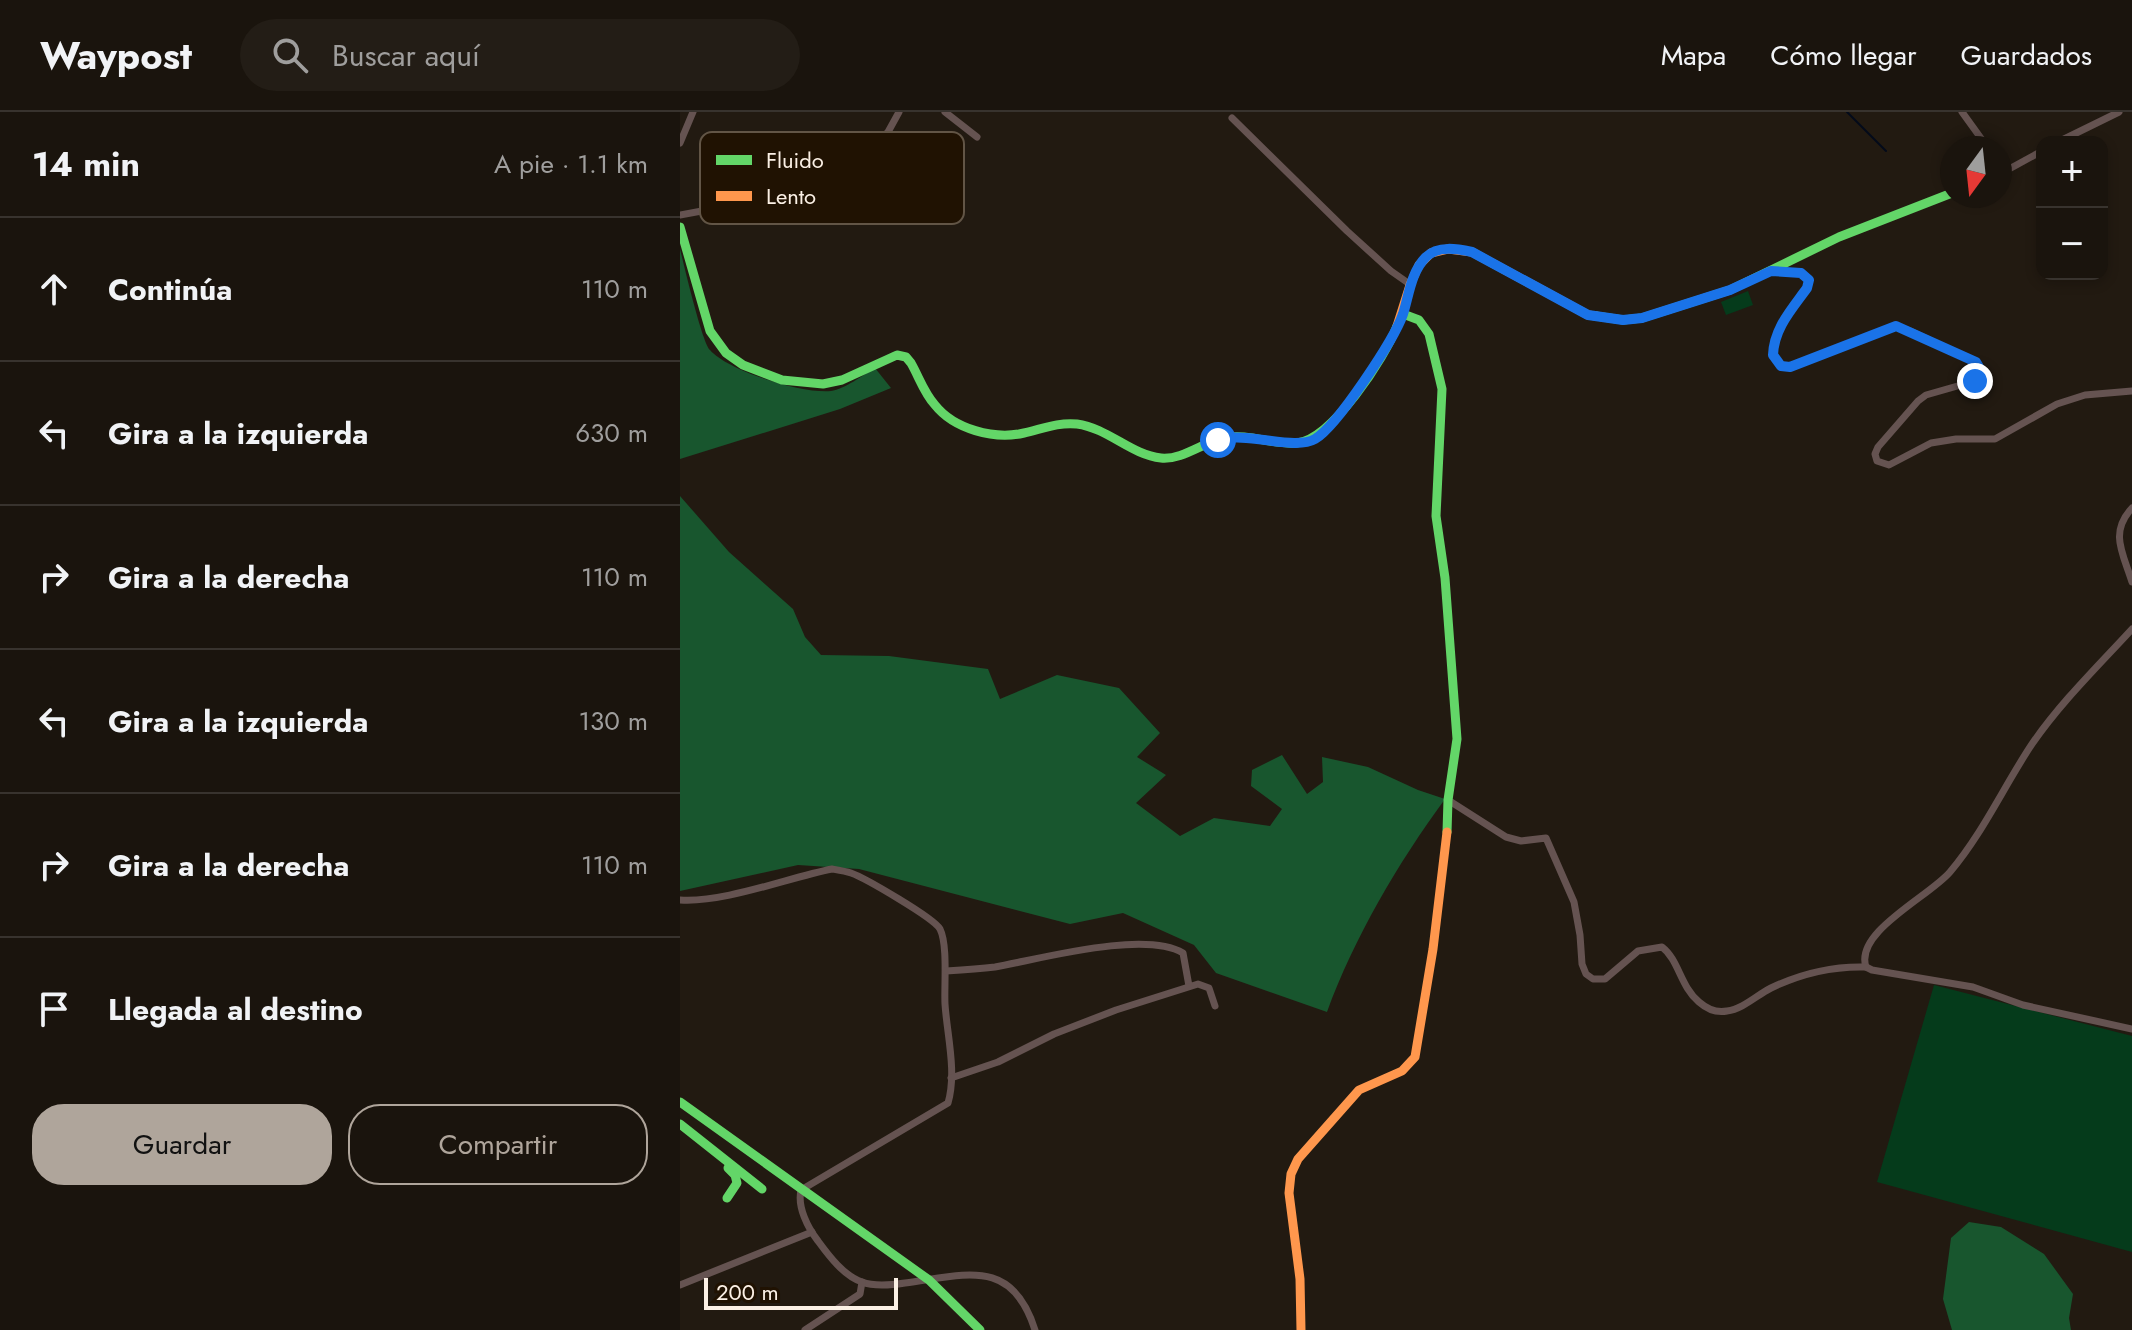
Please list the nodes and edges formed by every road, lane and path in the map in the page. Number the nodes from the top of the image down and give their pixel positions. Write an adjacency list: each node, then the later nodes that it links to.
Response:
1 (693, 112): 11 (street)
2 (899, 112): 7 (street)
3 (945, 112): 10 (street)
4 (1962, 112): 8 (street)
5 (2119, 112): 9 (street)
6 (1232, 118): 19 (street)
7 (888, 132)
8 (1979, 136)
9 (2070, 136)
10 (977, 137)
11 (680, 143)
12 (2036, 154): 13 (street)
13 (2012, 165)
14 (1940, 198): 18 (street)
15 (700, 211): 16 (street)
16 (680, 215)
17 (680, 227): 20 (street)
18 (1771, 271): 19 (street); 21 (street)
19 (1411, 285): 20 (street)
20 (1403, 314): 25 (street)
21 (2132, 391)
22 (2132, 508): 23 (street)
23 (2132, 582)
24 (2132, 629): 27 (street)
25 (1448, 800): 27 (street); 46 (street)
26 (680, 900): 28 (street)
27 (1866, 967): 31 (street)
28 (946, 971): 29 (street); 32 (street)
29 (1189, 986): 30 (street); 32 (street)
30 (1215, 1006)
31 (2132, 1029)
32 (951, 1078): 37 (street)
33 (680, 1102): 37 (street)
34 (680, 1124): 36 (street)
35 (680, 1130): 38 (street)
36 (762, 1189)
37 (801, 1190): 39 (street); 40 (street)
38 (727, 1198)
39 (812, 1232): 41 (street); 42 (street)
40 (929, 1280): 41 (street); 44 (street); 45 (street)
41 (862, 1282): 43 (street)
42 (680, 1285)
43 (805, 1330)
44 (980, 1330)
45 (1035, 1330)
46 (1301, 1330)

